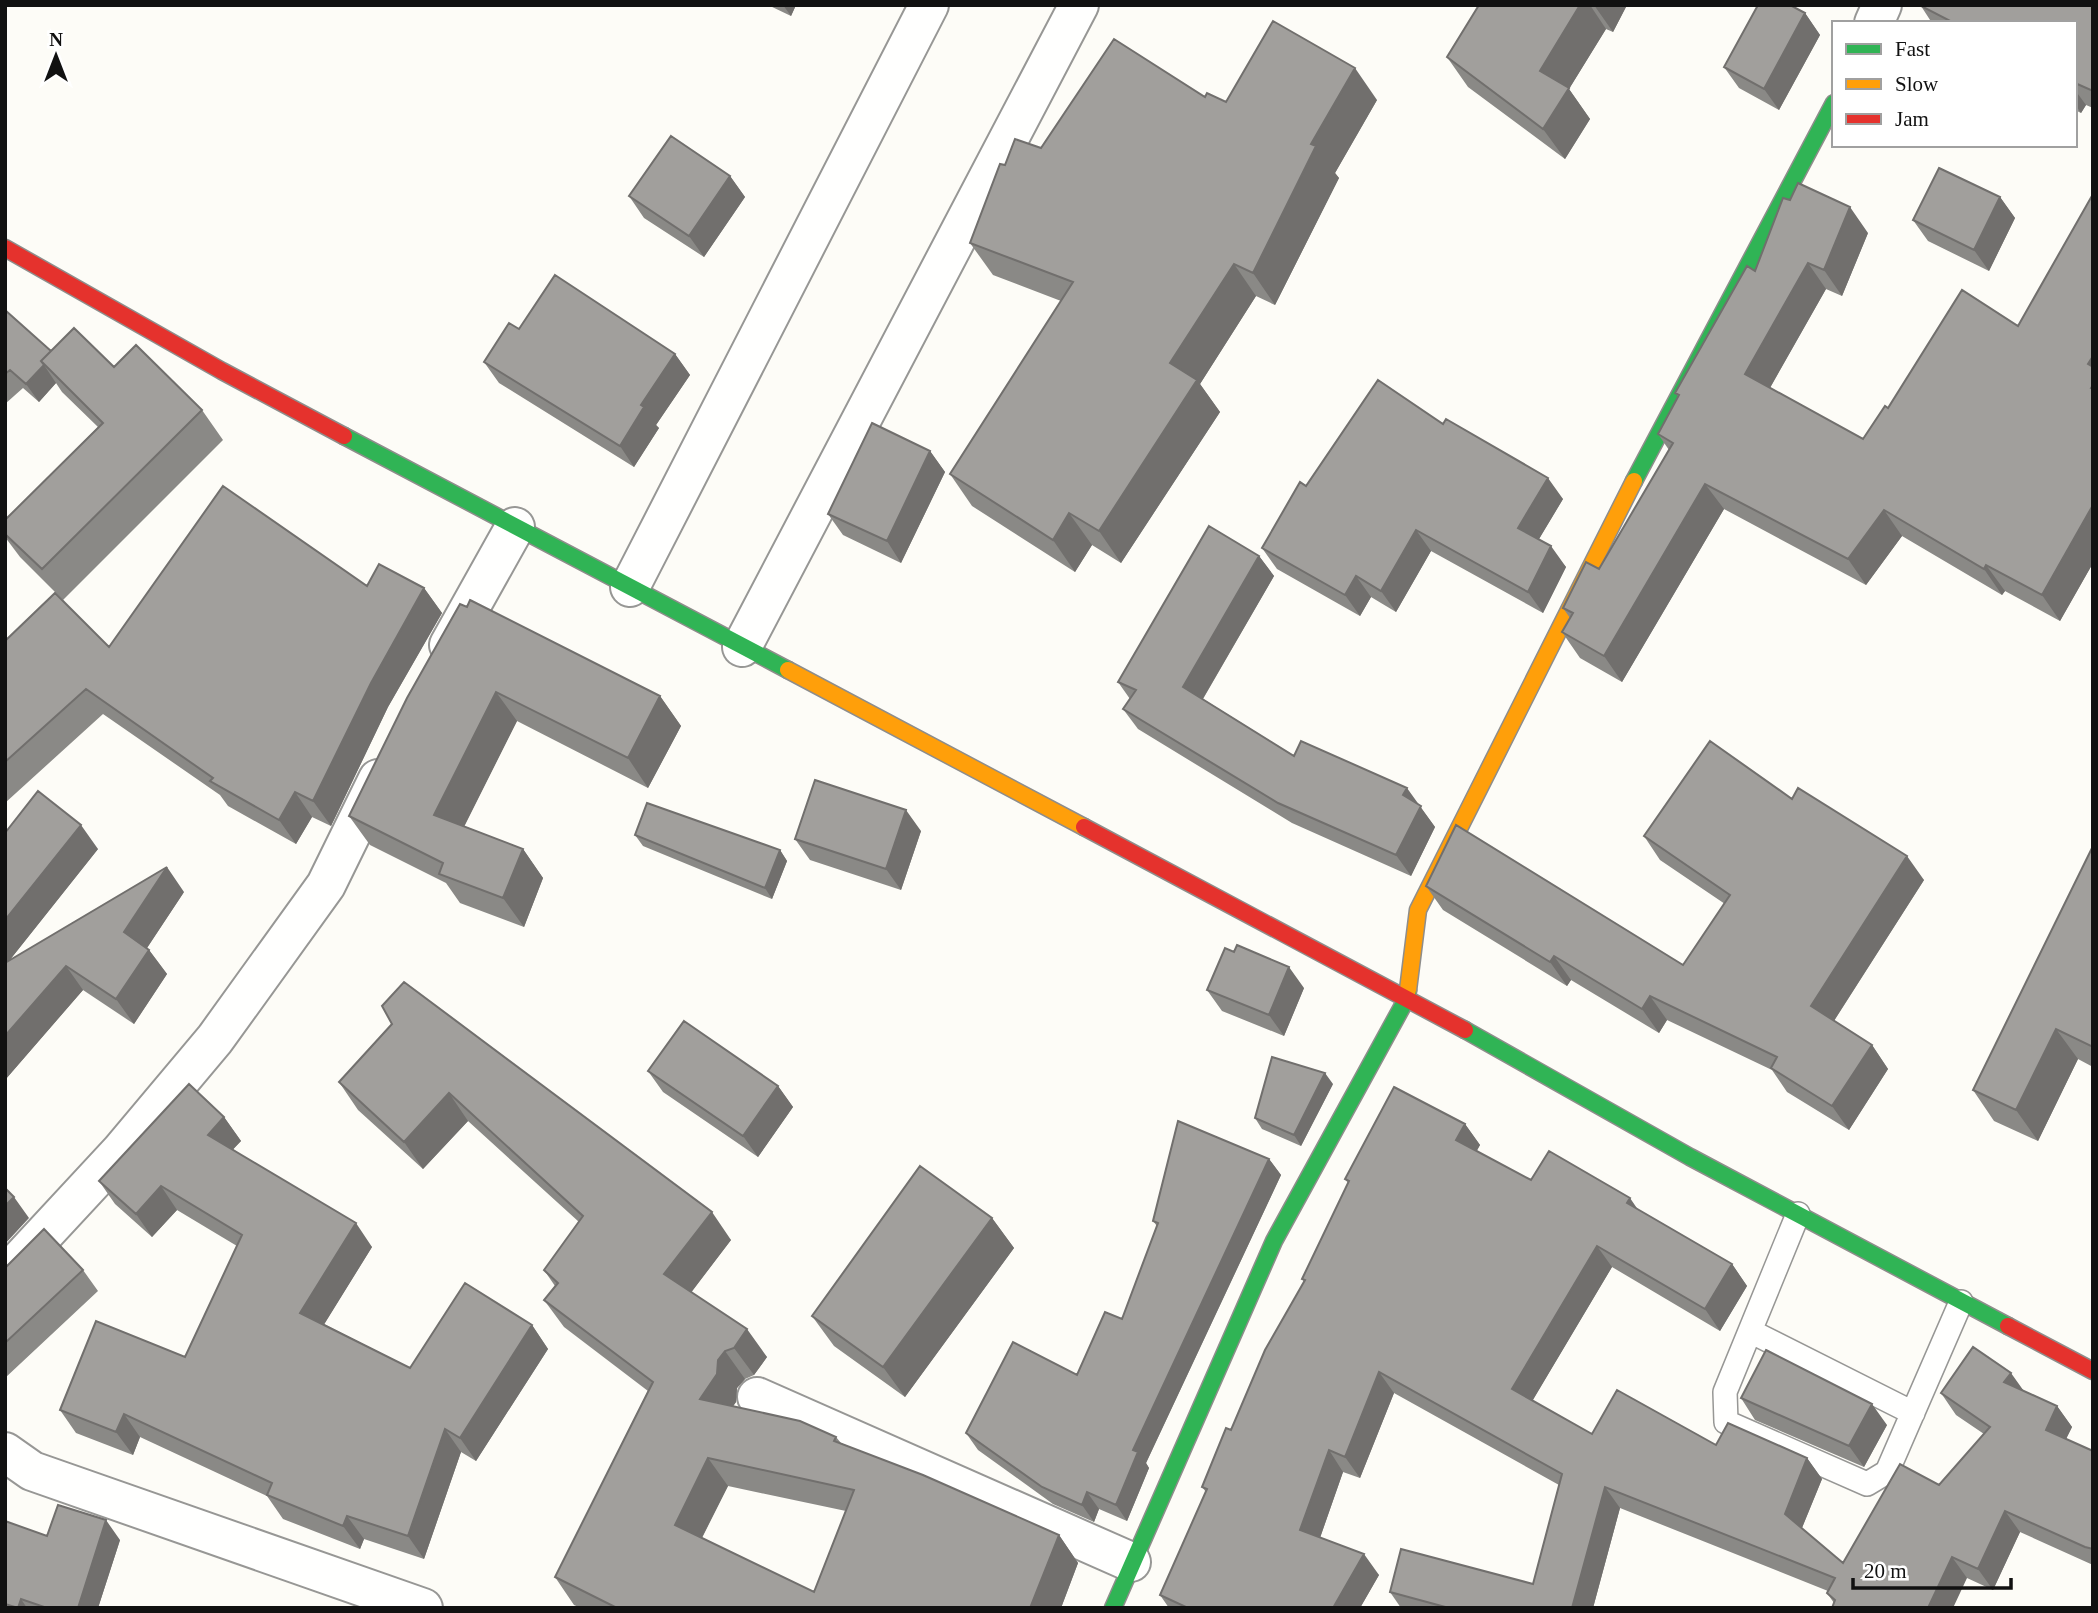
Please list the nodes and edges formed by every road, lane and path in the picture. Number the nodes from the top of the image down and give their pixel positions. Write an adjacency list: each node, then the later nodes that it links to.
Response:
1 (929, 5): 8 (street)
2 (1079, 5): 9 (street)
3 (1882, 5): 4 (street)
4 (1875, 21)
5 (1832, 107): 12 (street)
6 (5, 248): 7 (street)
7 (515, 527): 8 (street); 10 (street)
8 (630, 587): 9 (street)
9 (742, 648): 12 (street)
10 (428, 681)
11 (391, 753): 14 (street)
12 (1408, 998): 13 (street); 21 (street)
13 (1798, 1214): 15 (street); 16 (lane)
14 (5, 1276)
15 (1961, 1302): 17 (street); 19 (lane)
16 (1750, 1331): 19 (lane); 19 (lane)
17 (2093, 1371)
18 (757, 1397): 21 (street)
19 (1913, 1413)
20 (5, 1452): 22 (street)
21 (1131, 1562): 23 (street)
22 (423, 1608)
23 (1113, 1608)

